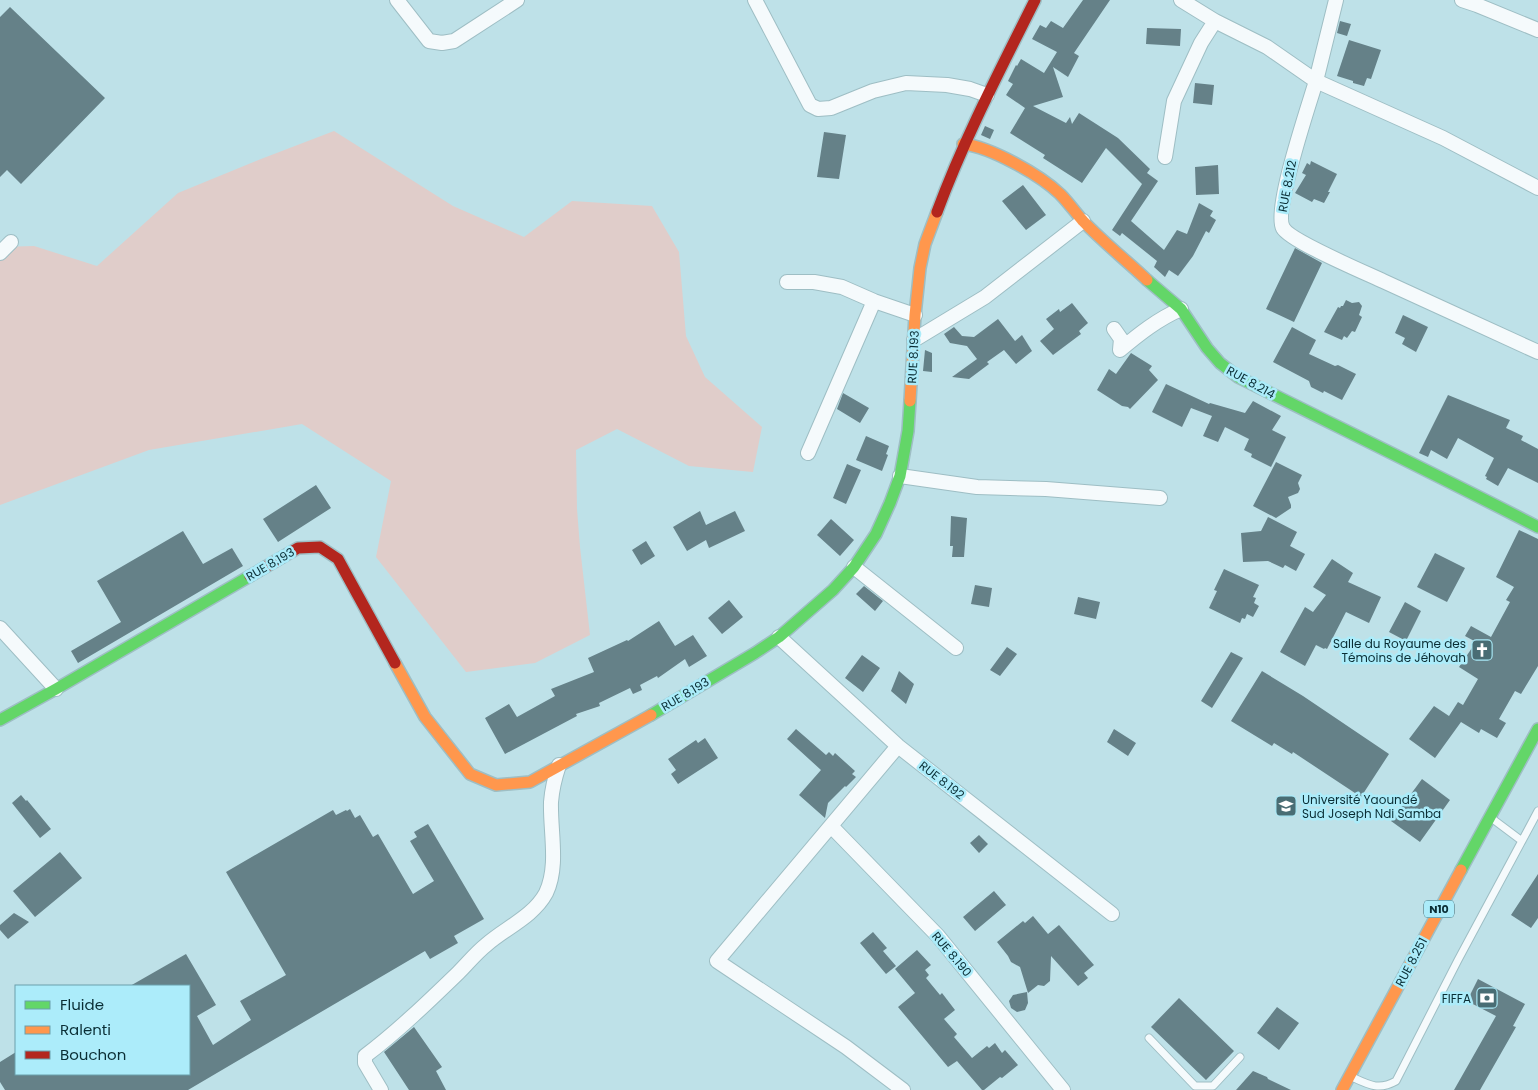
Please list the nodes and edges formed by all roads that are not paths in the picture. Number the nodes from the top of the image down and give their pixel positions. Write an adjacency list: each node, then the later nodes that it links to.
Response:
1 (397, 0): 2 (street)
2 (517, 0)
3 (755, 0): 11 (street)
4 (1035, 0): 11 (main road, RUE 8.193)
5 (1182, 0): 8 (street)
6 (1336, 0): 10 (street)
7 (1462, 0): 9 (street)
8 (1215, 21): 10 (street); 13 (street)
9 (1538, 30)
10 (1316, 81): 14 (street); 24 (street, RUE 8.212)
11 (987, 95): 12 (main road, RUE 8.193)
12 (963, 144): 15 (main road, RUE 8.214); 21 (main road, RUE 8.193)
13 (1166, 157)
14 (1538, 188)
15 (1083, 221): 20 (main road, RUE 8.214); 23 (street)
16 (11, 242): 17 (street)
17 (0, 253)
18 (787, 282): 19 (street)
19 (874, 302): 21 (street); 25 (street)
20 (1181, 309): 22 (street); 28 (main road, RUE 8.214)
21 (915, 315): 23 (main road, RUE 8.193)
22 (1114, 329)
23 (914, 340): 26 (main road, RUE 8.193)
24 (1538, 352)
25 (808, 453)
26 (900, 476): 27 (street); 29 (main road, RUE 8.193)
27 (1160, 498)
28 (1538, 527)
29 (854, 567): 31 (main road, RUE 8.193); 32 (street)
30 (0, 628): 33 (street)
31 (779, 637): 36 (street, RUE 8.192); 37 (main road, RUE 8.193)
32 (956, 648)
33 (56, 689): 34 (main road, RUE 8.193); 37 (main road, RUE 8.193)
34 (0, 720)
35 (1538, 729): 39 (main road, RUE 8.251 / N10)
36 (898, 746): 40 (street); 42 (street, RUE 8.192)
37 (559, 765): 47 (street)
38 (1538, 811): 41 (lane)
39 (1490, 817): 41 (lane); 45 (main road, RUE 8.251 / N10)
40 (831, 826): 48 (street); 49 (street, RUE 8.190)
41 (1522, 841): 45 (lane)
42 (1112, 914)
43 (1149, 1038): 46 (lane)
44 (1240, 1057): 46 (lane)
45 (1350, 1075): 50 (main road, RUE 8.251 / N10)
46 (1194, 1088)
47 (381, 1090)
48 (903, 1090)
49 (1063, 1090)
50 (1342, 1090)

